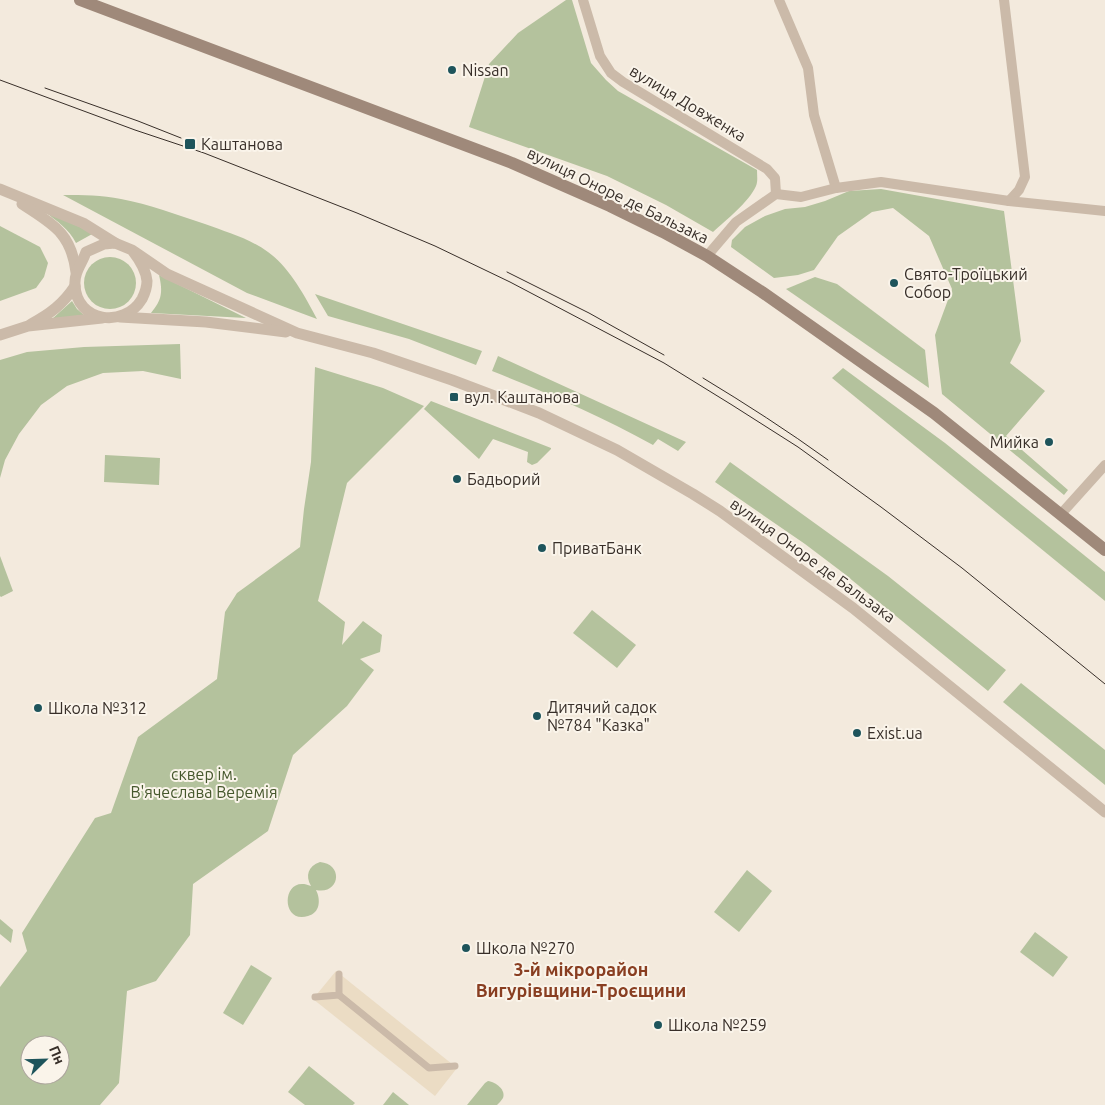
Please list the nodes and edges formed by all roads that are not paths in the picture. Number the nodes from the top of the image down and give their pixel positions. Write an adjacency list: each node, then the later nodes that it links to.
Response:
1 (80, 0): 12 (main road, вулиця Оноре де Бальзака)
2 (583, 0): 7 (street, вулиця Довженка)
3 (779, 0): 5 (street)
4 (1004, 0): 8 (street)
5 (836, 188): 7 (street); 8 (street)
6 (1, 190): 10 (street); 13 (street)
7 (776, 194): 12 (street)
8 (1009, 201): 9 (street)
9 (1105, 211)
10 (116, 243): 11 (street); 13 (street)
11 (132, 250): 15 (street); 18 (street, вулиця Оноре де Бальзака)
12 (707, 256): 21 (main road, вулиця Оноре де Бальзака)
13 (76, 272): 14 (street)
14 (75, 286): 16 (street); 17 (street)
15 (118, 317): 16 (street); 18 (street, вулиця Оноре де Бальзака)
16 (104, 318): 17 (street)
17 (28, 326): 19 (street)
18 (297, 333): 23 (street, вулиця Оноре де Бальзака)
19 (0, 335)
20 (1105, 465): 21 (street)
21 (1061, 514): 22 (main road, вулиця Оноре де Бальзака)
22 (1105, 550)
23 (1105, 812)
24 (339, 974): 25 (street)
25 (339, 996): 26 (street); 27 (street)
26 (315, 997)
27 (455, 1066)

